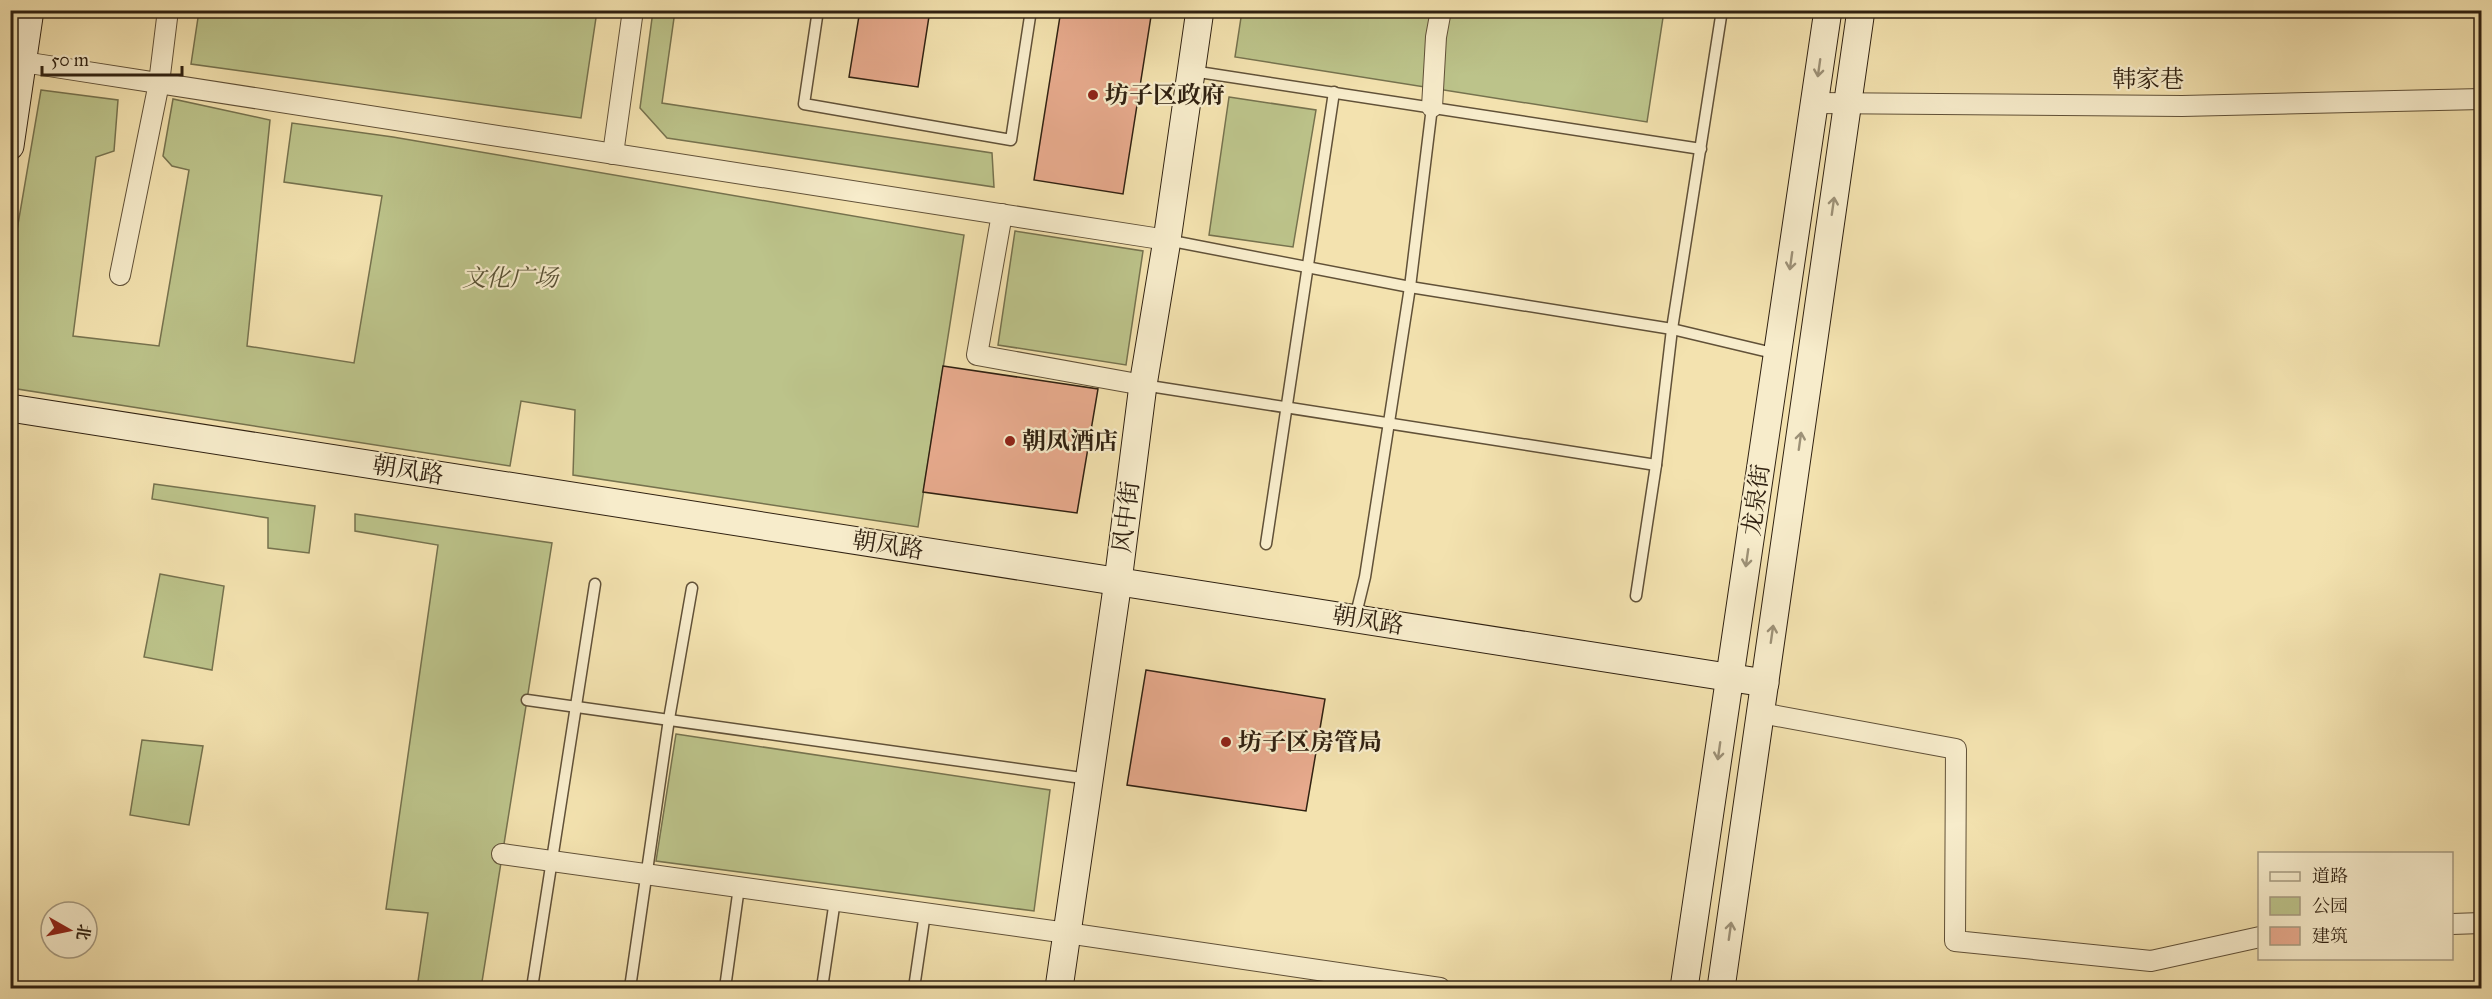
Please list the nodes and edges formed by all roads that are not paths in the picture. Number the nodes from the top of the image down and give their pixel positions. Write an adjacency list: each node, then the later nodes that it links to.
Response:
1 (30, 10): 11 (street)
2 (168, 10): 13 (street)
3 (633, 10): 21 (street)
4 (818, 10): 5 (lane)
5 (1031, 10)
6 (1200, 10): 12 (street, 风中街)
7 (1441, 10): 18 (street)
8 (1722, 10): 20 (lane)
9 (1828, 10): 17 (street, 龙泉街, one-way to 17)
10 (1861, 10): 16 (street, 龙泉街)
11 (17, 63): 13 (street); 19 (street)
12 (1191, 71): 14 (lane); 23 (street, 风中街)
13 (159, 83): 21 (street); 25 (street)
14 (1334, 92): 18 (lane); 24 (lane)
15 (2481, 99): 16 (street, 韩家巷)
16 (1848, 102): 17 (street, 韩家巷); 41 (street, 龙泉街, one-way to 16)
17 (1814, 103): 28 (street, 龙泉街, one-way to 28)
18 (1432, 107): 20 (lane); 26 (lane)
19 (10, 146)
20 (1701, 149): 27 (lane)
21 (613, 154): 22 (street)
22 (1002, 214): 23 (street); 29 (street)
23 (1167, 240): 24 (lane); 29 (street, 风中街)
24 (1307, 267): 26 (lane); 30 (lane)
25 (120, 275)
26 (1410, 287): 27 (lane); 32 (lane)
27 (1672, 328): 28 (lane); 33 (lane)
28 (1777, 355): 40 (street, 龙泉街, one-way to 40)
29 (1143, 385): 30 (lane); 35 (street, 风中街)
30 (1287, 407): 32 (lane); 34 (lane)
31 (10, 408): 35 (street, 朝凤路)
32 (1389, 423): 33 (lane); 39 (lane)
33 (1656, 465): 38 (lane)
34 (1266, 544)
35 (1118, 581): 39 (street, 朝凤路); 46 (street, 风中街)
36 (595, 584): 43 (lane)
37 (692, 588): 45 (lane)
38 (1636, 596)
39 (1355, 618): 40 (street, 朝凤路)
40 (1730, 677): 41 (street, 朝凤路); 64 (street, 龙泉街, one-way to 64)
41 (1765, 682): 44 (street, 龙泉街)
42 (527, 700): 43 (lane)
43 (574, 706): 45 (lane); 48 (lane)
44 (1761, 713): 56 (street); 65 (street, 龙泉街, one-way to 44)
45 (669, 719): 46 (lane); 49 (lane)
46 (1089, 779): 55 (street, 风中街)
47 (502, 854): 48 (street)
48 (552, 861): 49 (street); 57 (lane)
49 (645, 874): 50 (street); 58 (lane)
50 (739, 887): 51 (street); 59 (lane)
51 (835, 900): 52 (street); 60 (lane)
52 (925, 913): 55 (street); 61 (lane)
53 (2481, 923): 54 (street)
54 (2453, 924)
55 (1067, 933): 62 (street, 风中街); 63 (street)
56 (2258, 937)
57 (532, 988)
58 (630, 988)
59 (725, 988)
60 (822, 988)
61 (914, 988)
62 (1059, 988)
63 (1440, 988)
64 (1684, 988)
65 (1721, 988)

